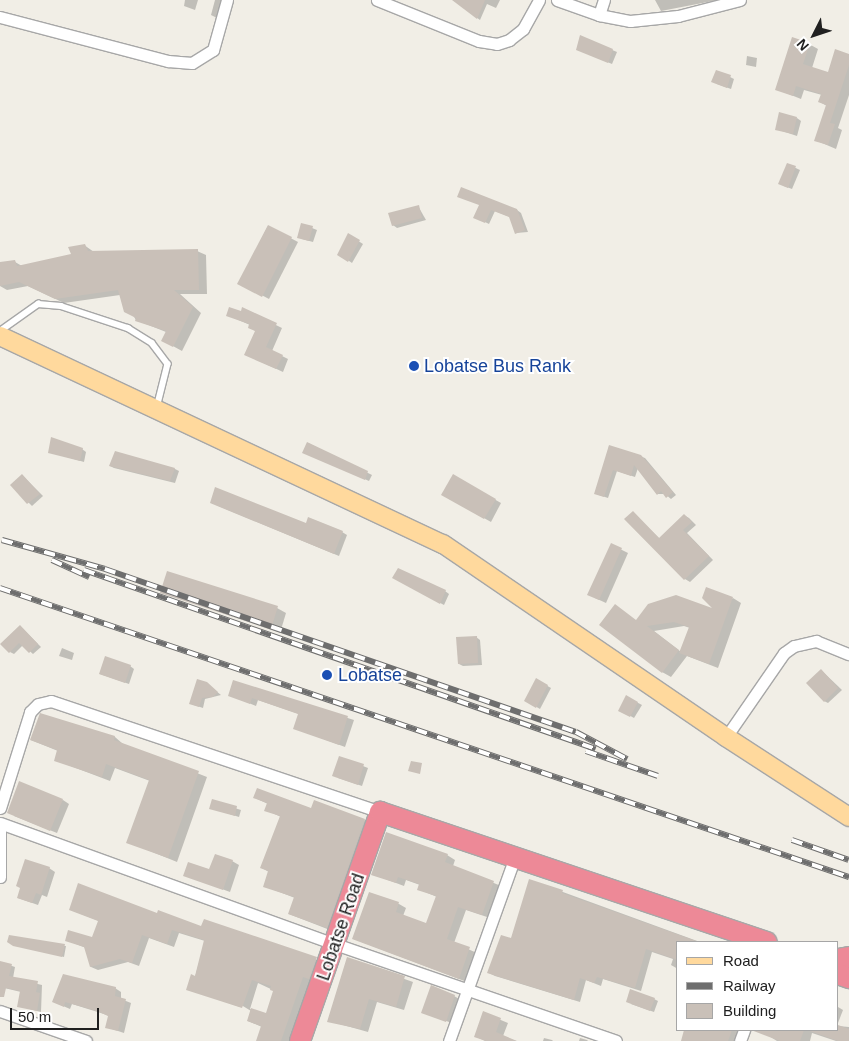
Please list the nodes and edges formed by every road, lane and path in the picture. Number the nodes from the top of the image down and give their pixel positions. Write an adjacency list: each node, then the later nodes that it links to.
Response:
1 (227, 0): 8 (street)
2 (377, 0): 3 (street)
3 (539, 0)
4 (557, 0): 7 (street)
5 (604, 0): 7 (street)
6 (740, 0): 7 (street)
7 (599, 15)
8 (0, 17)
9 (0, 331): 11 (lane)
10 (0, 336): 11 (main road)
11 (157, 408): 13 (main road)
12 (849, 654): 13 (street)
13 (726, 737): 16 (main road)
14 (0, 808): 15 (street)
15 (380, 812): 19 (highway); 22 (highway, Lobatse Road)
16 (849, 817)
17 (0, 823): 22 (street)
18 (0, 830): 20 (street)
19 (514, 859): 21 (highway); 23 (street)
20 (0, 877)
21 (764, 941)
22 (335, 944): 23 (street); 26 (highway, Lobatse Road)
23 (467, 989): 27 (street); 28 (street)
24 (0, 1011): 25 (street)
25 (86, 1041)
26 (300, 1041)
27 (449, 1041)
28 (616, 1041)

